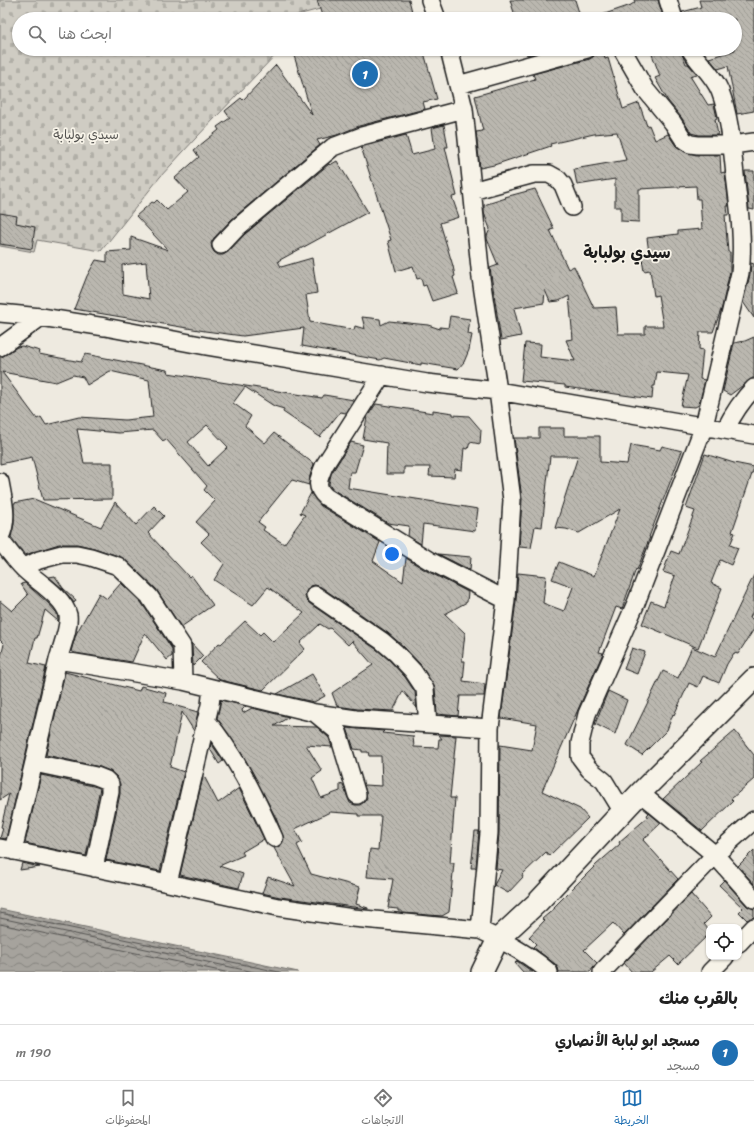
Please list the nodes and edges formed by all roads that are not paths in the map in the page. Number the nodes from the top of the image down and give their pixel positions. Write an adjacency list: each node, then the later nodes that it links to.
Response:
1 (430, 0): 3 (street)
2 (668, 0): 4 (street)
3 (434, 12)
4 (672, 12)
5 (451, 56): 9 (street)
6 (562, 56): 9 (street)
7 (627, 56): 12 (street)
8 (696, 56): 12 (street)
9 (458, 85): 10 (street)
10 (464, 109): 13 (street); 15 (street)
11 (754, 142): 12 (street)
12 (732, 145): 17 (street)
13 (472, 191): 14 (street); 23 (street)
14 (572, 207)
15 (221, 245)
16 (754, 263): 17 (street)
17 (740, 273): 24 (street)
18 (0, 313): 19 (street)
19 (41, 317): 20 (street); 21 (street)
20 (0, 347)
21 (382, 375): 23 (street); 32 (street)
22 (754, 388): 25 (street)
23 (498, 391): 24 (street); 32 (street)
24 (704, 426): 25 (street); 44 (street)
25 (725, 430): 26 (street)
26 (754, 435)
27 (0, 482): 28 (street)
28 (0, 537)
29 (0, 540): 30 (street)
30 (23, 568): 33 (street); 35 (street)
31 (315, 595): 39 (street)
32 (506, 600): 40 (street)
33 (58, 660): 35 (street); 41 (street)
34 (754, 679): 42 (main road)
35 (183, 681): 36 (street)
36 (212, 688): 37 (street); 38 (street)
37 (315, 713): 39 (street); 43 (street)
38 (206, 720): 46 (street); 50 (street)
39 (428, 724): 40 (street)
40 (490, 728): 53 (street)
41 (34, 763): 47 (street); 49 (street)
42 (640, 793): 44 (main road); 48 (street)
43 (357, 795)
44 (623, 812): 54 (main road)
45 (754, 820): 48 (street)
46 (274, 838)
47 (6, 850): 49 (street)
48 (715, 855): 51 (street); 59 (street)
49 (94, 868): 50 (street)
50 (168, 883): 53 (street)
51 (754, 899)
52 (754, 927): 55 (street)
53 (480, 930): 54 (street)
54 (498, 939): 57 (main road); 58 (street)
55 (742, 939)
56 (722, 960): 60 (street)
57 (482, 972)
58 (549, 972)
59 (602, 972)
60 (710, 972)

